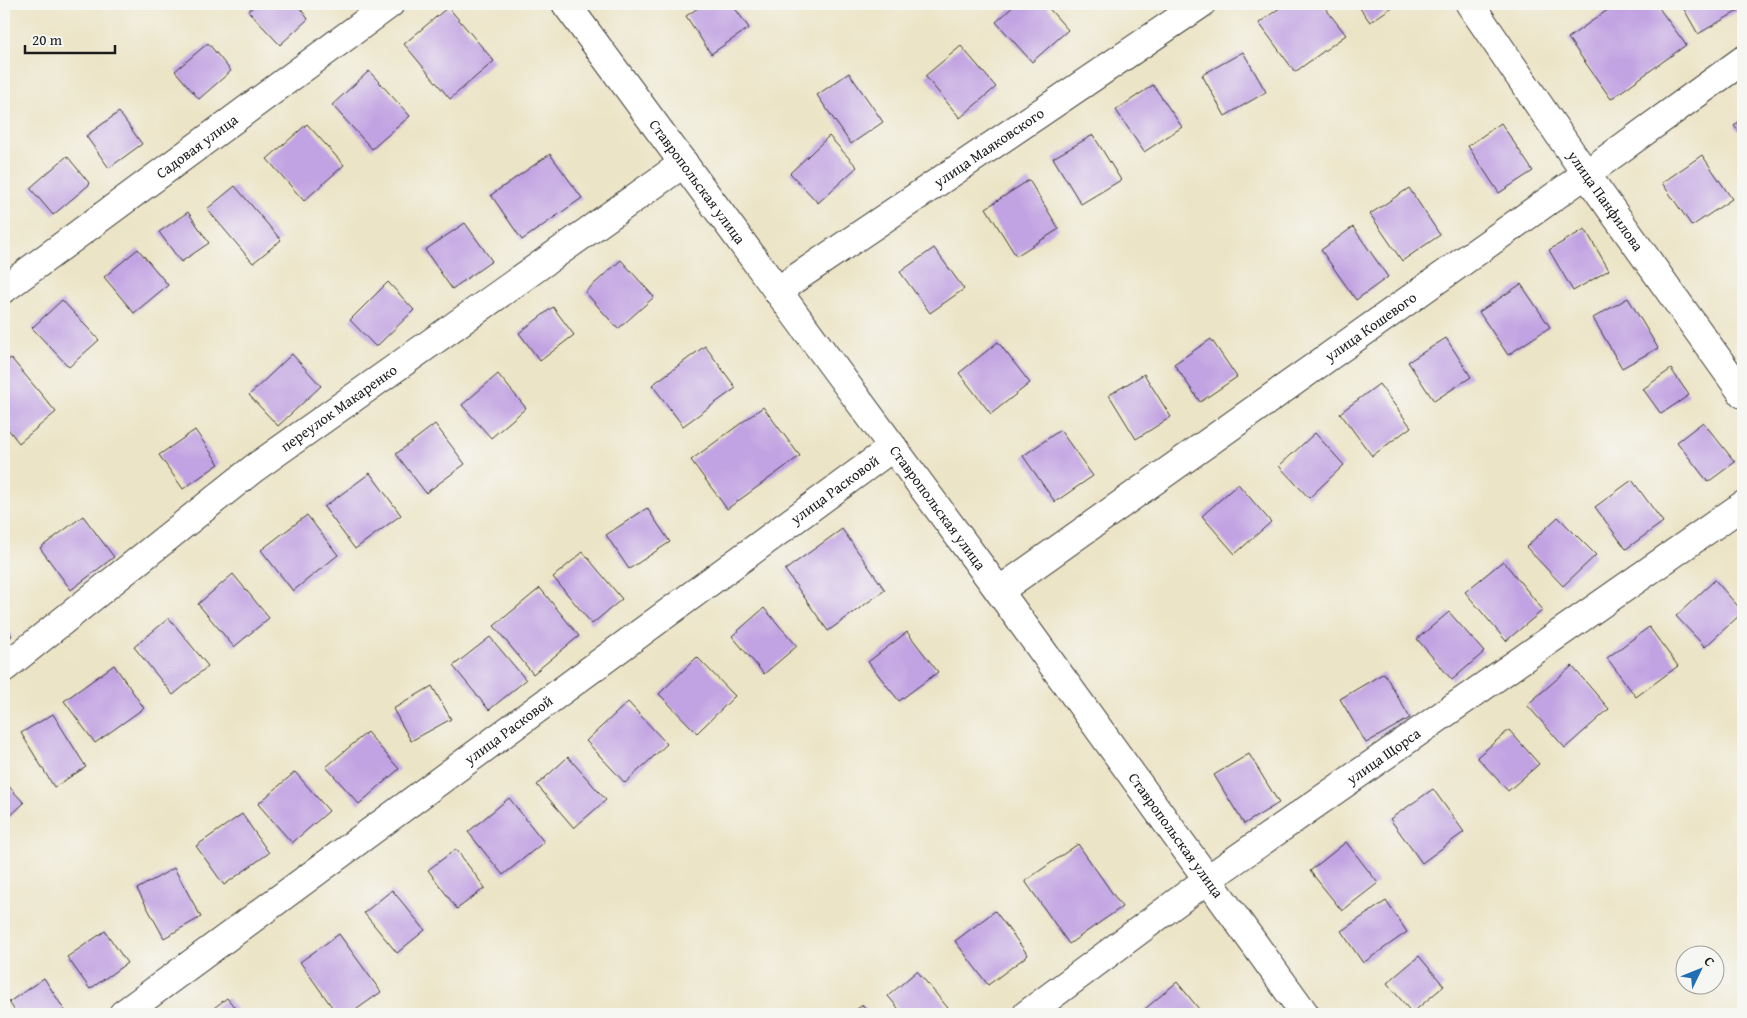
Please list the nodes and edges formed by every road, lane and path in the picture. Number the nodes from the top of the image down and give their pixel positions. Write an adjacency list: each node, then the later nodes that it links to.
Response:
1 (390, 4): 8 (street, Садовая улица)
2 (566, 4): 6 (street, Ставропольская улица)
3 (1201, 4): 9 (street, улица Маяковского)
4 (1470, 4): 7 (street, улица Панфилова)
5 (1743, 60): 7 (street, улица Кошевого)
6 (684, 163): 9 (street, Ставропольская улица); 14 (street, переулок Макаренко)
7 (1586, 174): 10 (street, улица Панфилова); 13 (street, улица Кошевого)
8 (4, 288)
9 (777, 291): 11 (street, Ставропольская улица)
10 (1743, 394)
11 (893, 446): 13 (street, Ставропольская улица); 16 (street, улица Расковой)
12 (1743, 505): 15 (street, улица Щорса)
13 (999, 591): 15 (street, Ставропольская улица)
14 (4, 668)
15 (1208, 879): 17 (street, улица Щорса); 18 (street, Ставропольская улица)
16 (123, 1014)
17 (1028, 1014)
18 (1304, 1014)

